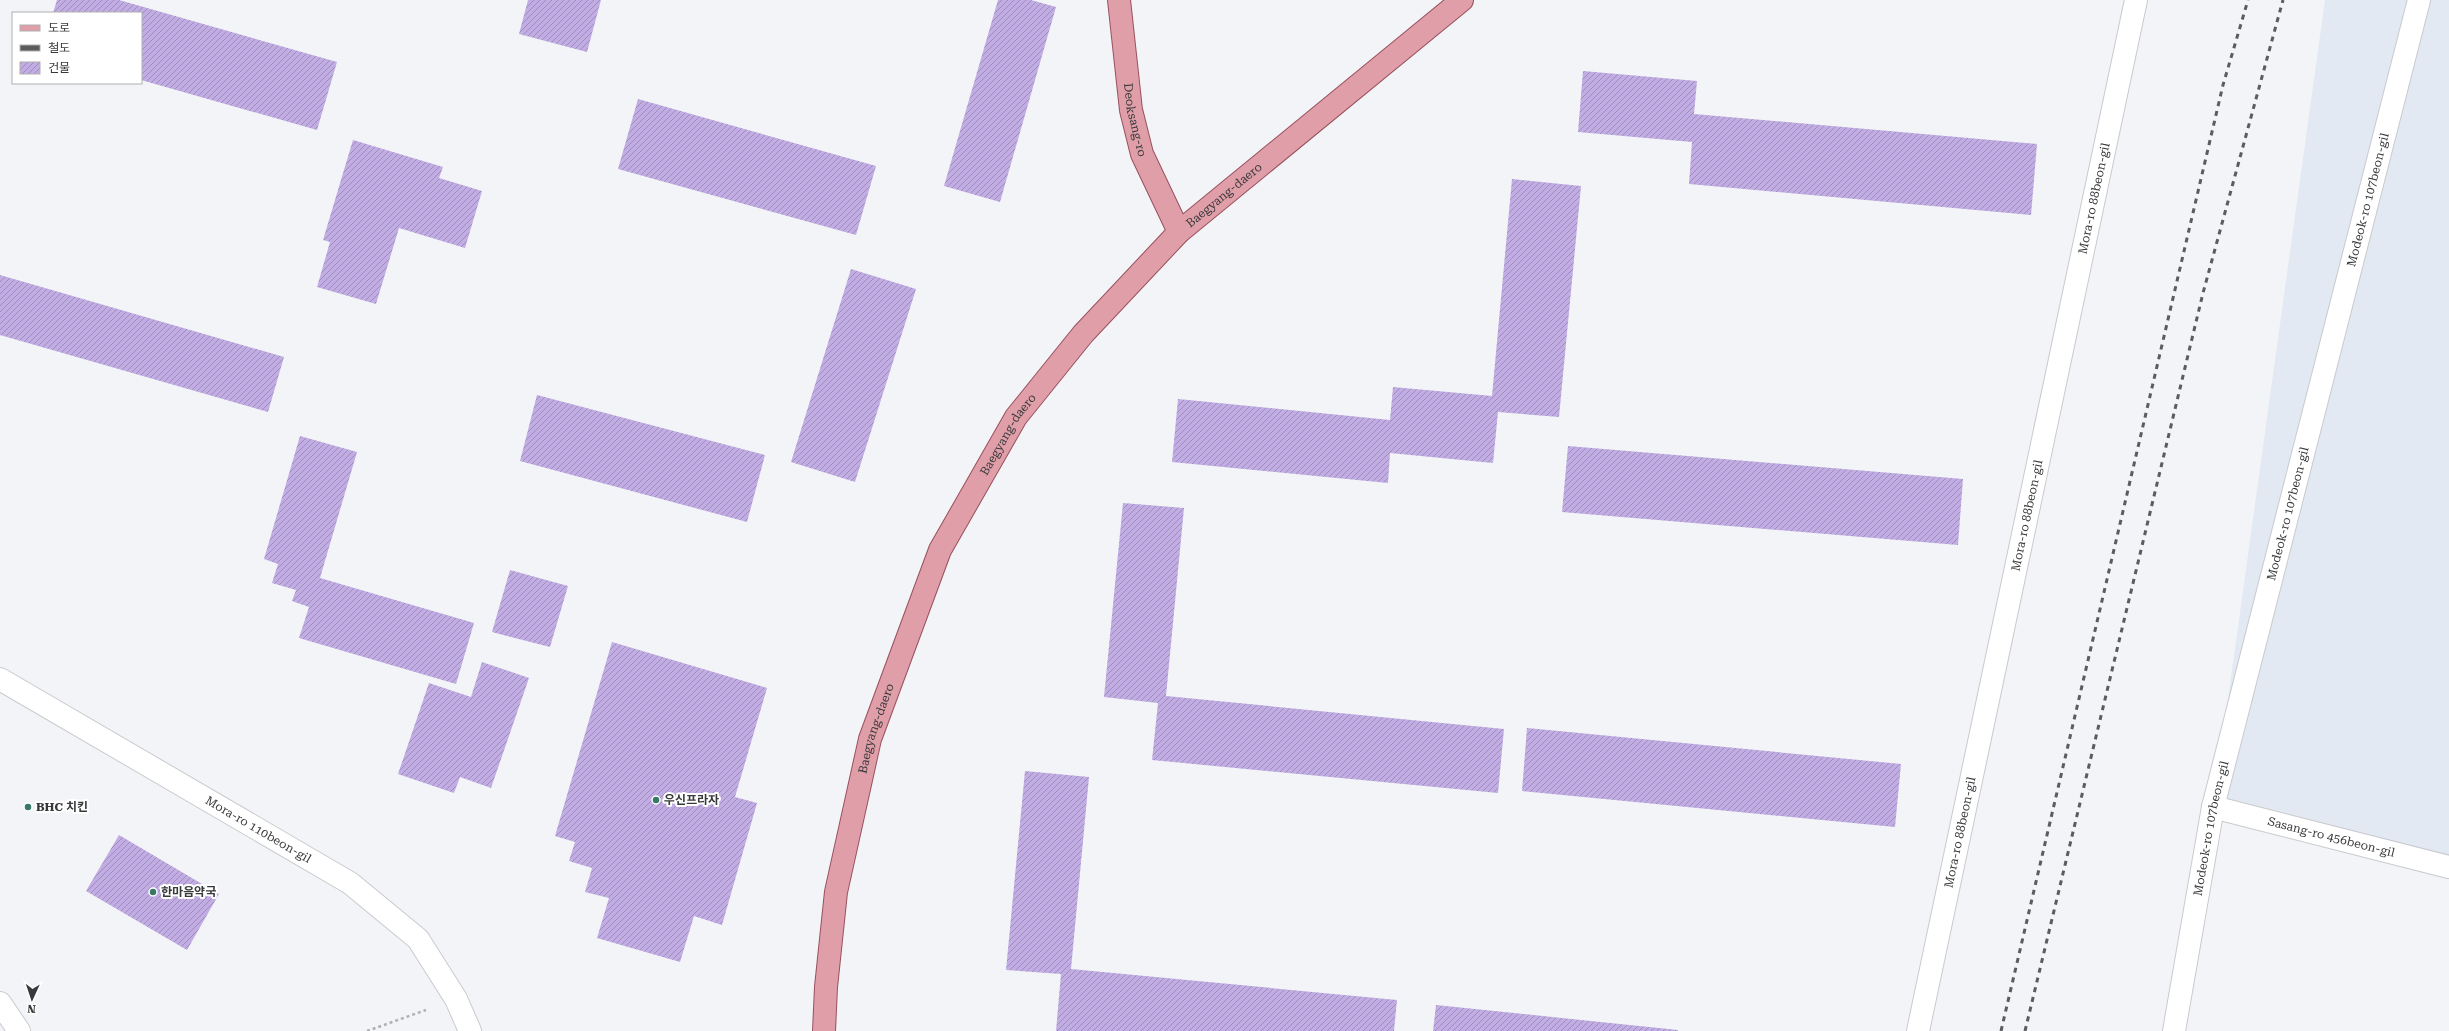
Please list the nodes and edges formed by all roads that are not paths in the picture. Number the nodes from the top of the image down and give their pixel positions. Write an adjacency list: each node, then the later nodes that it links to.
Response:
1 (1119, 0): 5 (main road, Deoksang-ro)
2 (1462, 0): 5 (main road, Baegyang-daero)
3 (2136, 0): 13 (street, Mora-ro 88beon-gil)
4 (2420, 0): 7 (street, Modeok-ro 107beon-gil)
5 (1179, 232): 12 (main road, Baegyang-daero)
6 (0, 678): 11 (street, Mora-ro 110beon-gil)
7 (2213, 807): 8 (street, Sasang-ro 456beon-gil); 14 (street, Modeok-ro 107beon-gil)
8 (2449, 867)
9 (0, 1004): 10 (street)
10 (19, 1031)
11 (470, 1031)
12 (824, 1031)
13 (1918, 1031)
14 (2174, 1031)

